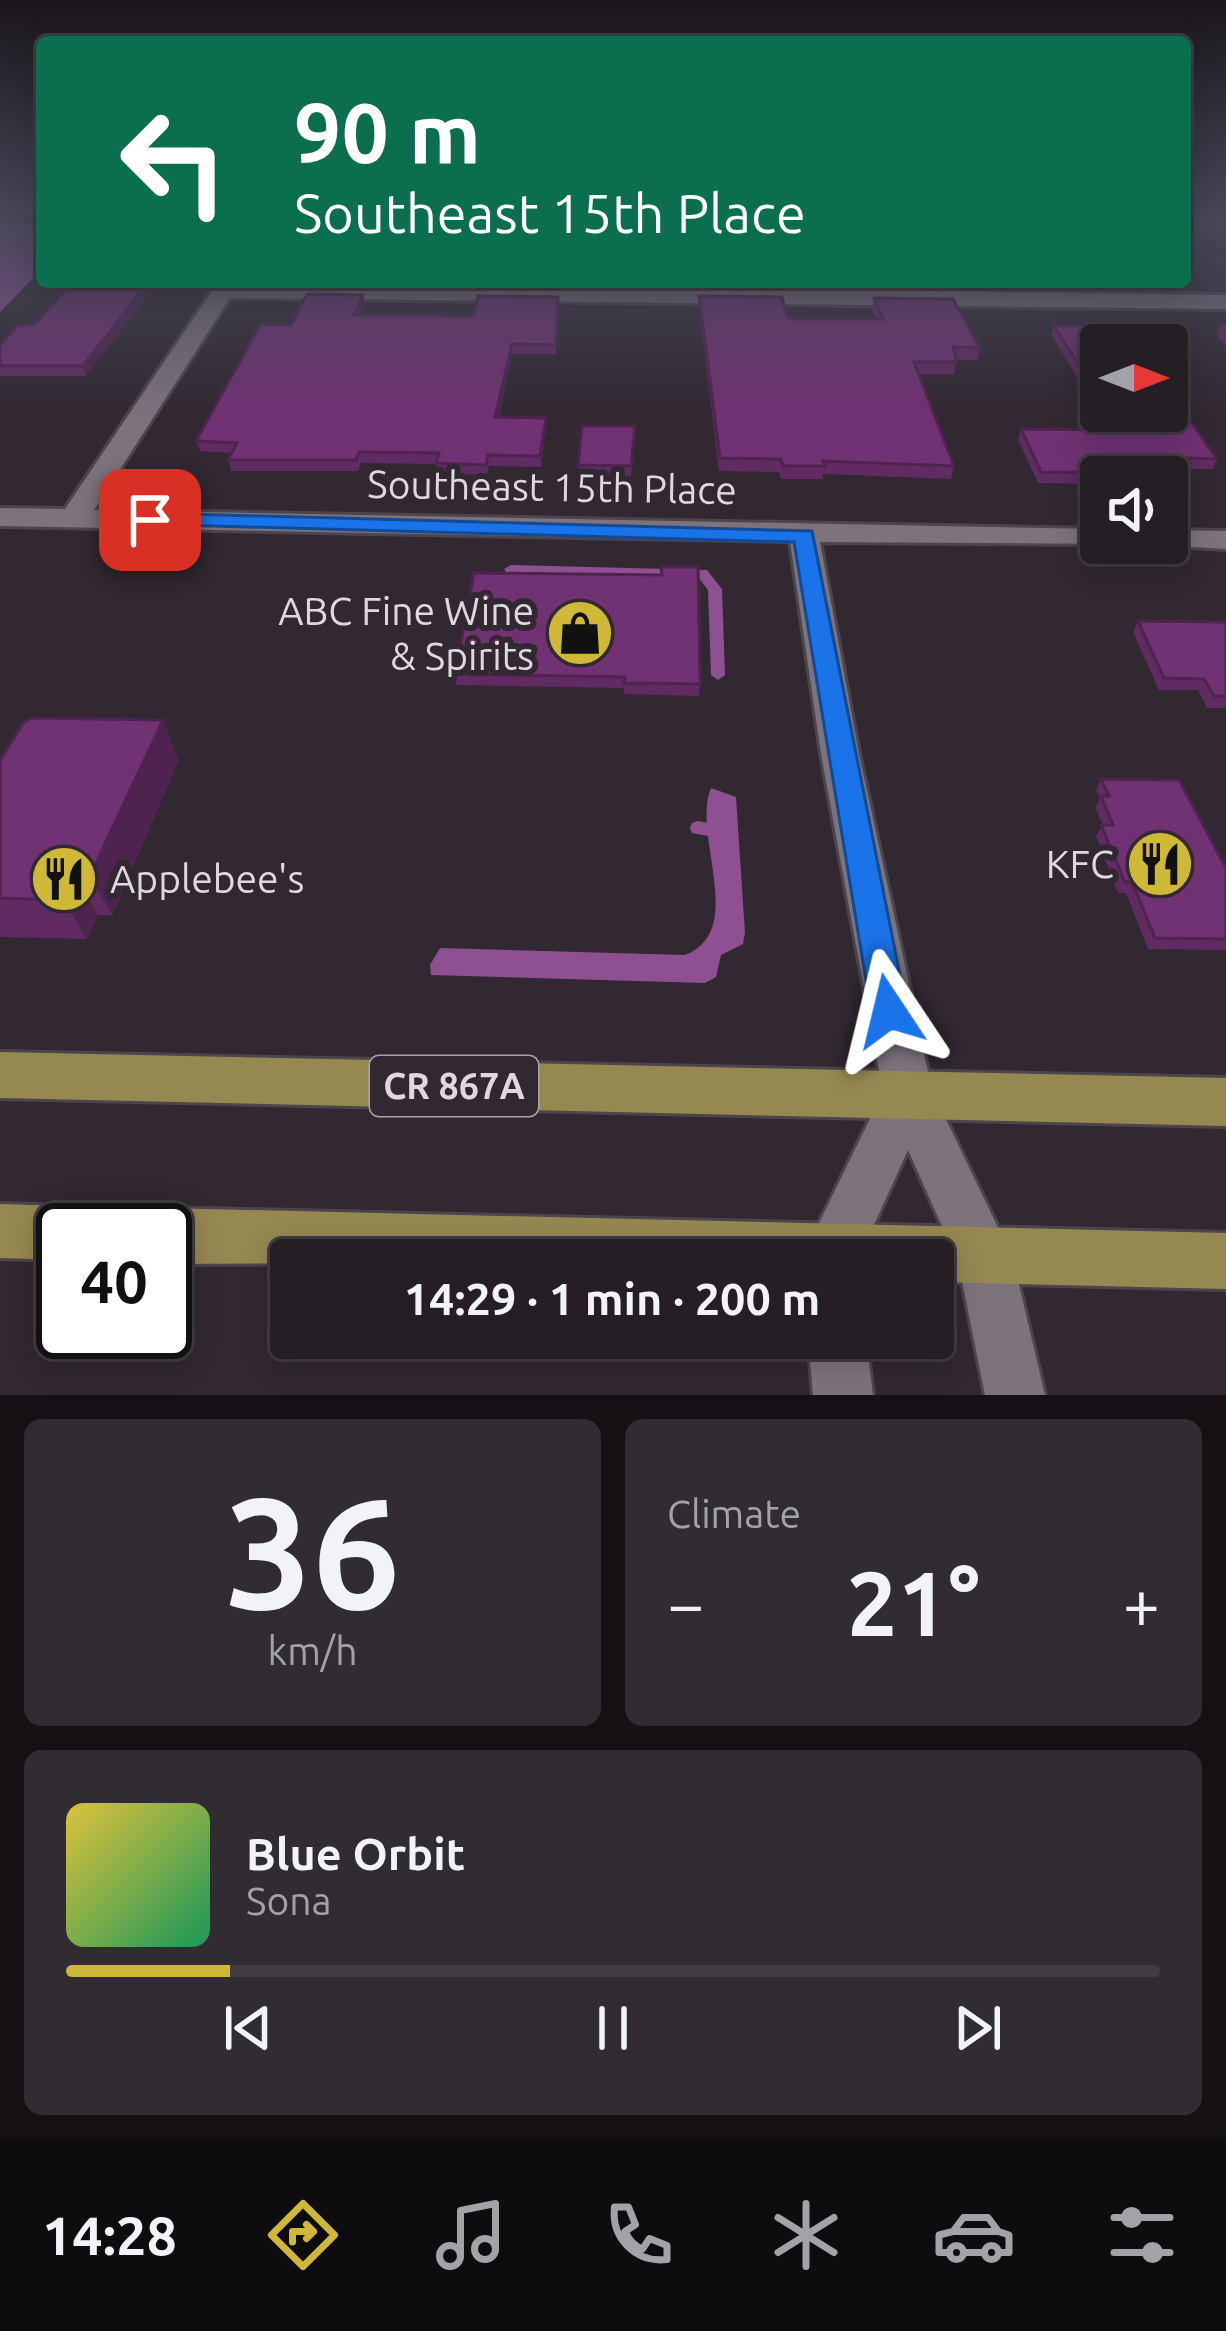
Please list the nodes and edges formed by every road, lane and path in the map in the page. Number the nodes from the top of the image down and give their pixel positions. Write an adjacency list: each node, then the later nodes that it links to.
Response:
1 (225, 288): 7 (street)
2 (444, 288): 3 (street)
3 (623, 289): 4 (street)
4 (1021, 291): 5 (street)
5 (1226, 302)
6 (0, 517): 7 (street, Southeast 15th Place)
7 (74, 518): 8 (street, Southeast 15th Place)
8 (804, 536): 9 (street, Southeast 15th Place); 13 (street)
9 (1080, 538)
10 (1188, 539): 11 (street)
11 (1226, 540)
12 (0, 1076): 13 (main road, CR 867A)
13 (908, 1094): 14 (main road, CR 867A); 19 (street); 21 (street)
14 (1226, 1102)
15 (0, 1231): 16 (main road)
16 (36, 1232)
17 (192, 1237): 18 (main road)
18 (270, 1239)
19 (836, 1239)
20 (954, 1258): 21 (main road)
21 (986, 1258): 22 (main road); 25 (street)
22 (1226, 1261)
23 (840, 1359): 24 (street)
24 (844, 1395)
25 (1015, 1395)

